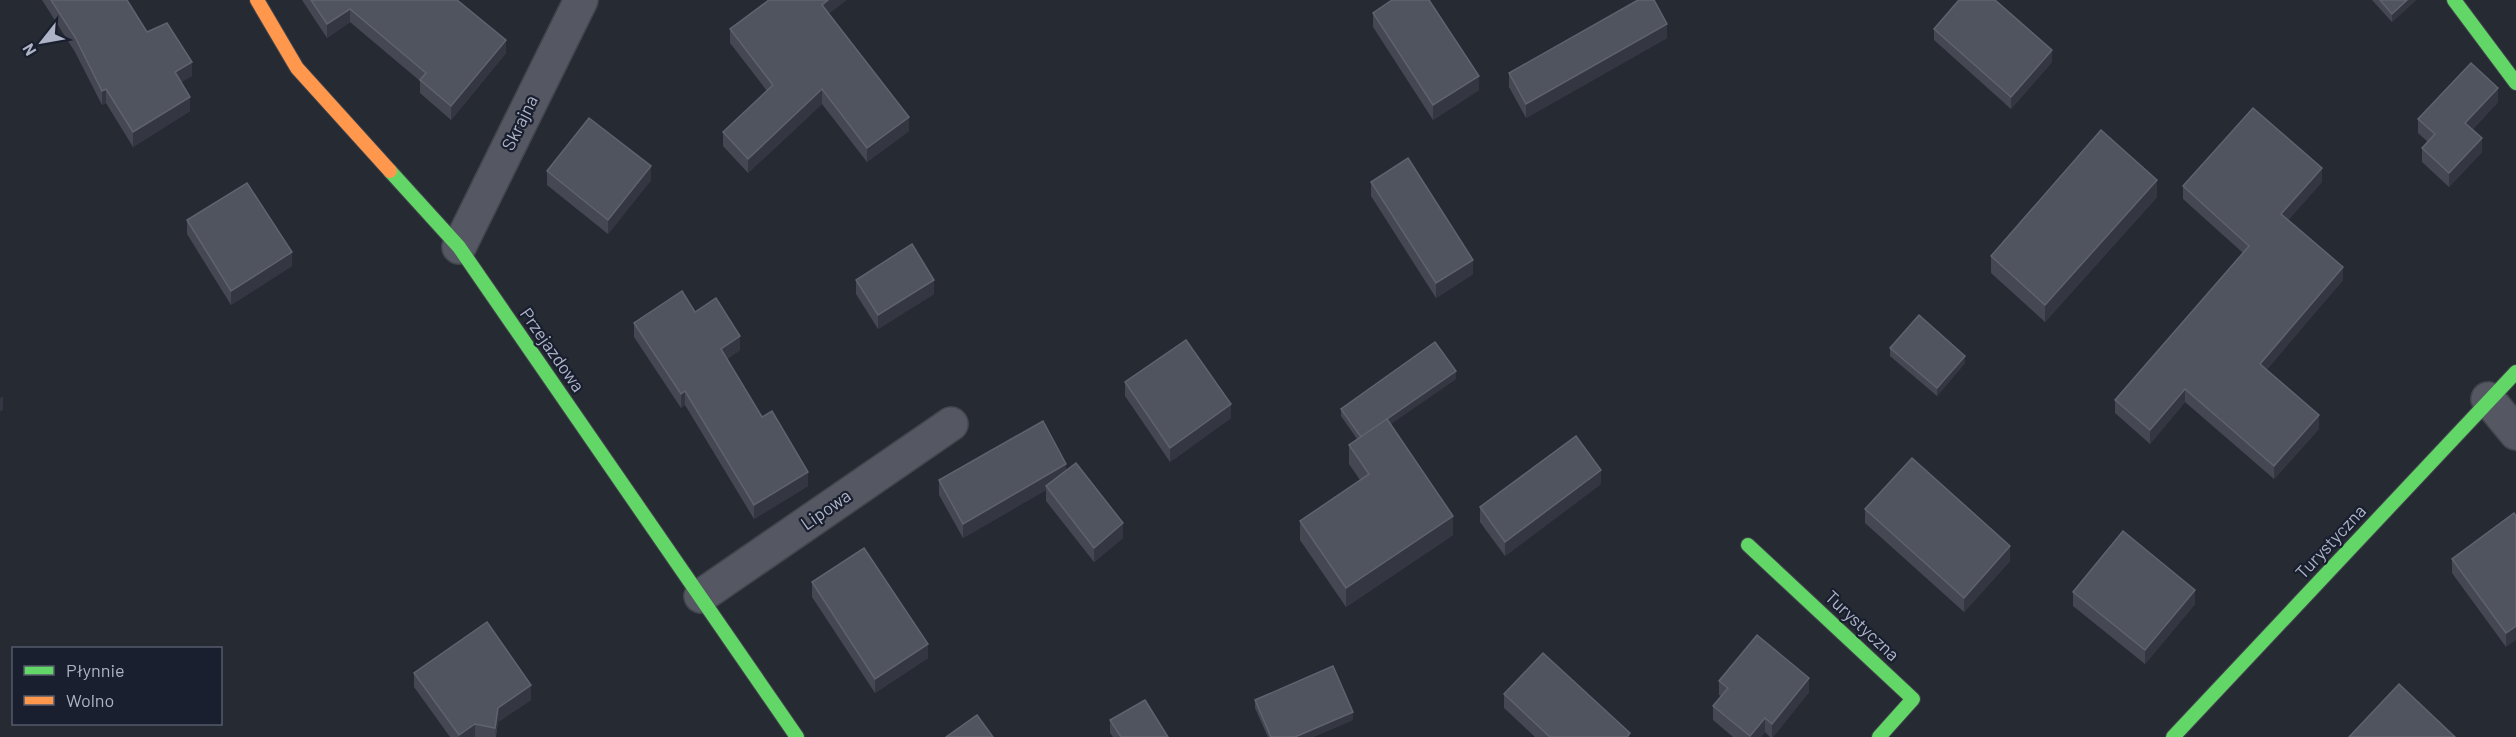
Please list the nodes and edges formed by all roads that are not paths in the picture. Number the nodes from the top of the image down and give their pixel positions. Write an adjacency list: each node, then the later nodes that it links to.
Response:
1 (257, 0): 5 (street, Przejazdowa)
2 (581, 0): 5 (street, Skrajna)
3 (2454, 0): 4 (street)
4 (2516, 83)
5 (459, 247): 11 (street, Przejazdowa)
6 (2516, 372): 7 (street, Turystyczna)
7 (2488, 399): 9 (street); 14 (street, Turystyczna)
8 (951, 424): 11 (street, Lipowa)
9 (2516, 433)
10 (1748, 545): 13 (street, Turystyczna)
11 (701, 596): 12 (street, Przejazdowa)
12 (797, 737)
13 (1879, 737)
14 (2173, 737)

